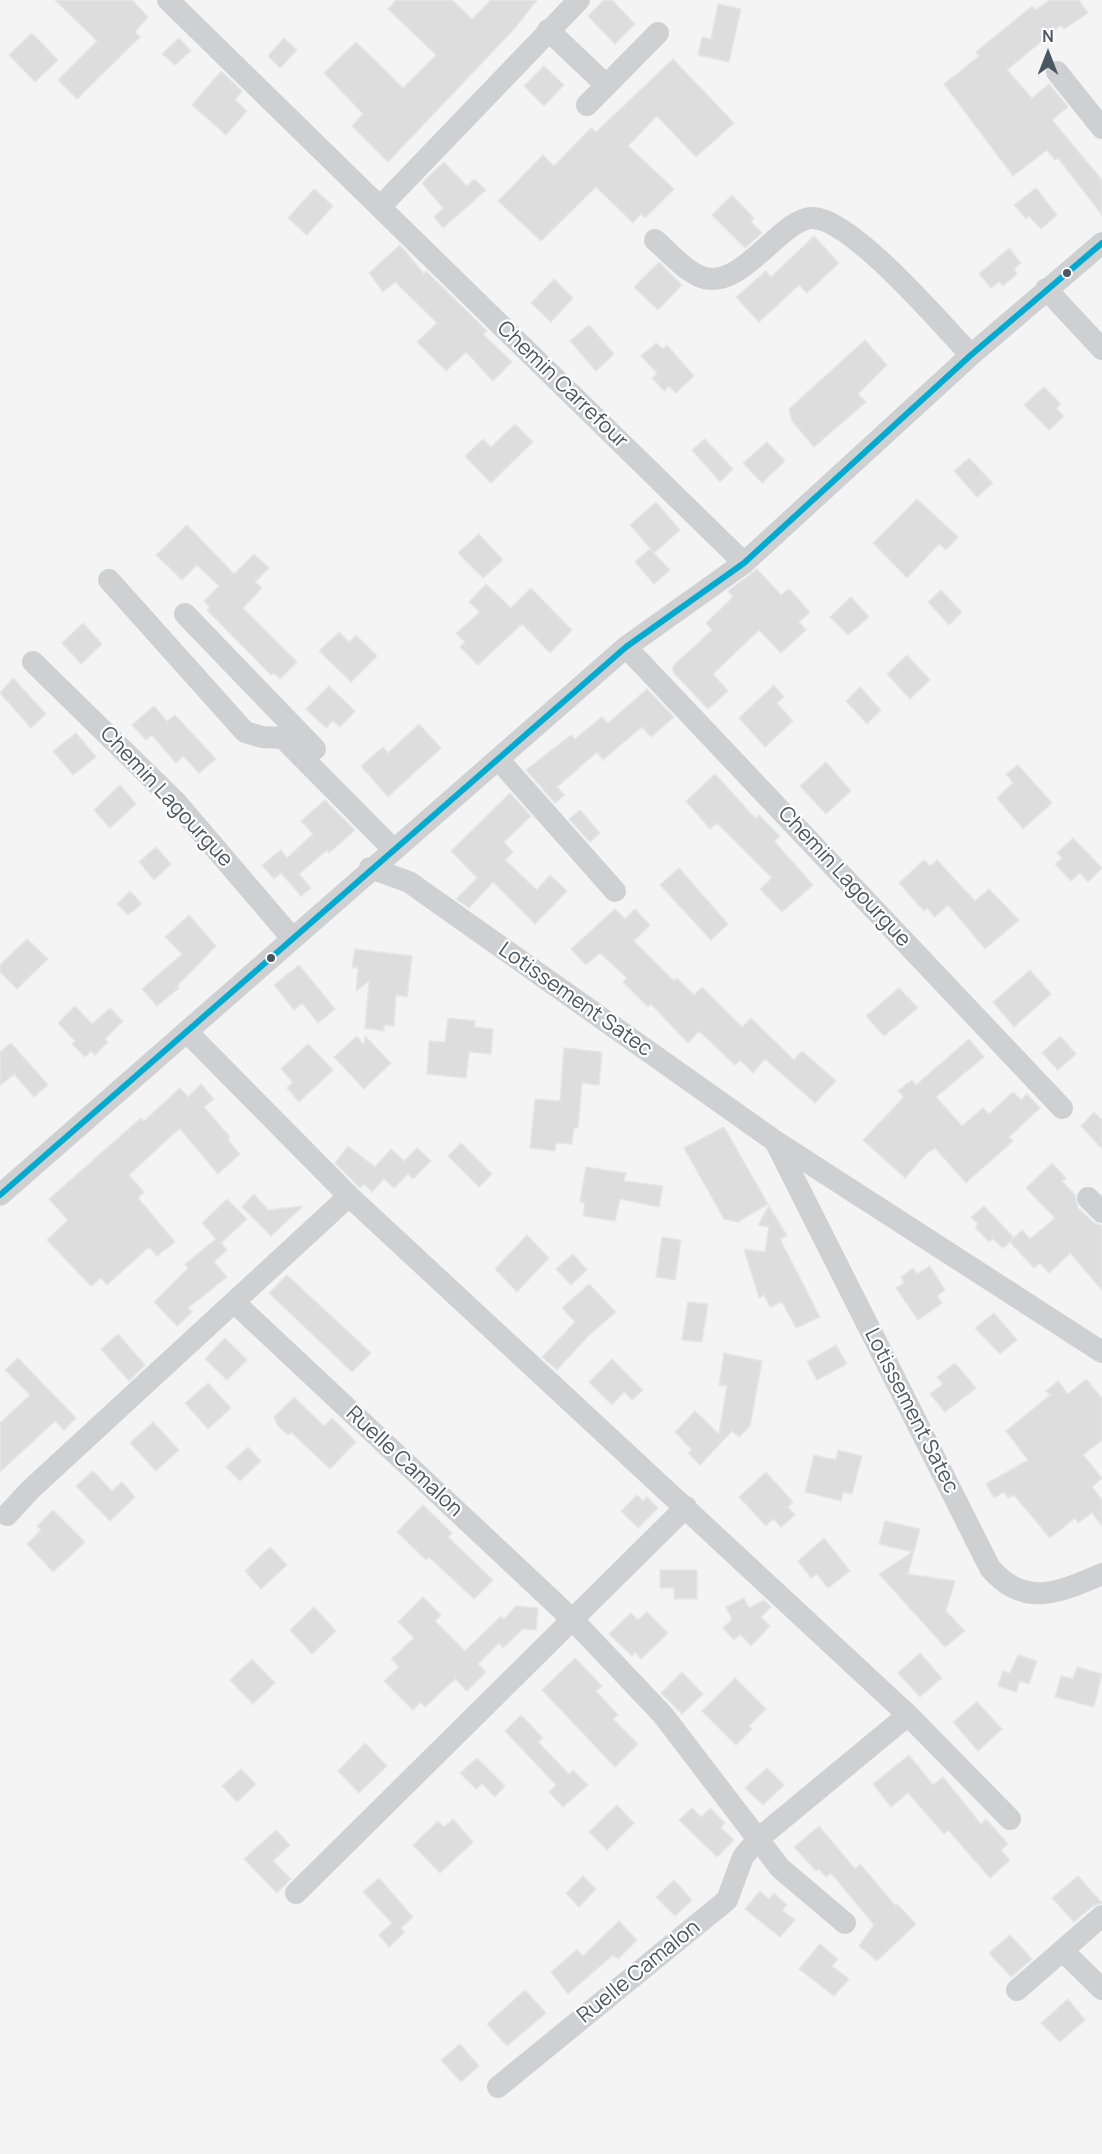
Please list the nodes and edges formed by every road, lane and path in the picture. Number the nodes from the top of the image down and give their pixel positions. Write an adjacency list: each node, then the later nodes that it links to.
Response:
1 (168, 0): 9 (street, Chemin Carrefour)
2 (579, 0): 3 (street)
3 (548, 30): 6 (street); 9 (street)
4 (658, 33): 6 (street)
5 (1057, 72): 8 (street)
6 (606, 85): 7 (street)
7 (587, 105)
8 (1102, 128)
9 (380, 207): 15 (street, Chemin Carrefour)
10 (655, 240): 14 (street)
11 (1102, 243): 12 (street)
12 (1046, 289): 13 (street); 14 (street)
13 (1102, 349)
14 (971, 355): 15 (street)
15 (744, 563): 18 (street)
16 (109, 580): 21 (street)
17 (185, 614): 21 (street)
18 (626, 646): 20 (street); 26 (street, Chemin Lagourgue)
19 (33, 662): 24 (street, Chemin Lagourgue)
20 (498, 759): 21 (street); 23 (street)
21 (399, 846): 22 (street)
22 (370, 868): 24 (street); 27 (street, Lotissement Satec)
23 (615, 891)
24 (292, 938): 25 (street)
25 (187, 1032): 28 (street); 29 (street)
26 (1062, 1108)
27 (775, 1141): 31 (street, Lotissement Satec); 34 (street, Lotissement Satec)
28 (0, 1195)
29 (349, 1196): 30 (street); 32 (street)
30 (234, 1302): 33 (street); 35 (street, Ruelle Camalon)
31 (1102, 1352)
32 (686, 1508): 35 (street); 36 (street)
33 (7, 1515)
34 (1102, 1574)
35 (574, 1621): 38 (street, Ruelle Camalon); 39 (street)
36 (908, 1715): 37 (street); 38 (street, Ruelle Camalon)
37 (1010, 1819)
38 (758, 1839): 41 (street, Ruelle Camalon); 45 (street, Ruelle Camalon)
39 (296, 1893)
40 (1102, 1916): 42 (street)
41 (845, 1923)
42 (1063, 1951): 43 (street); 44 (street)
43 (1102, 1989)
44 (1017, 1990)
45 (498, 2087)

